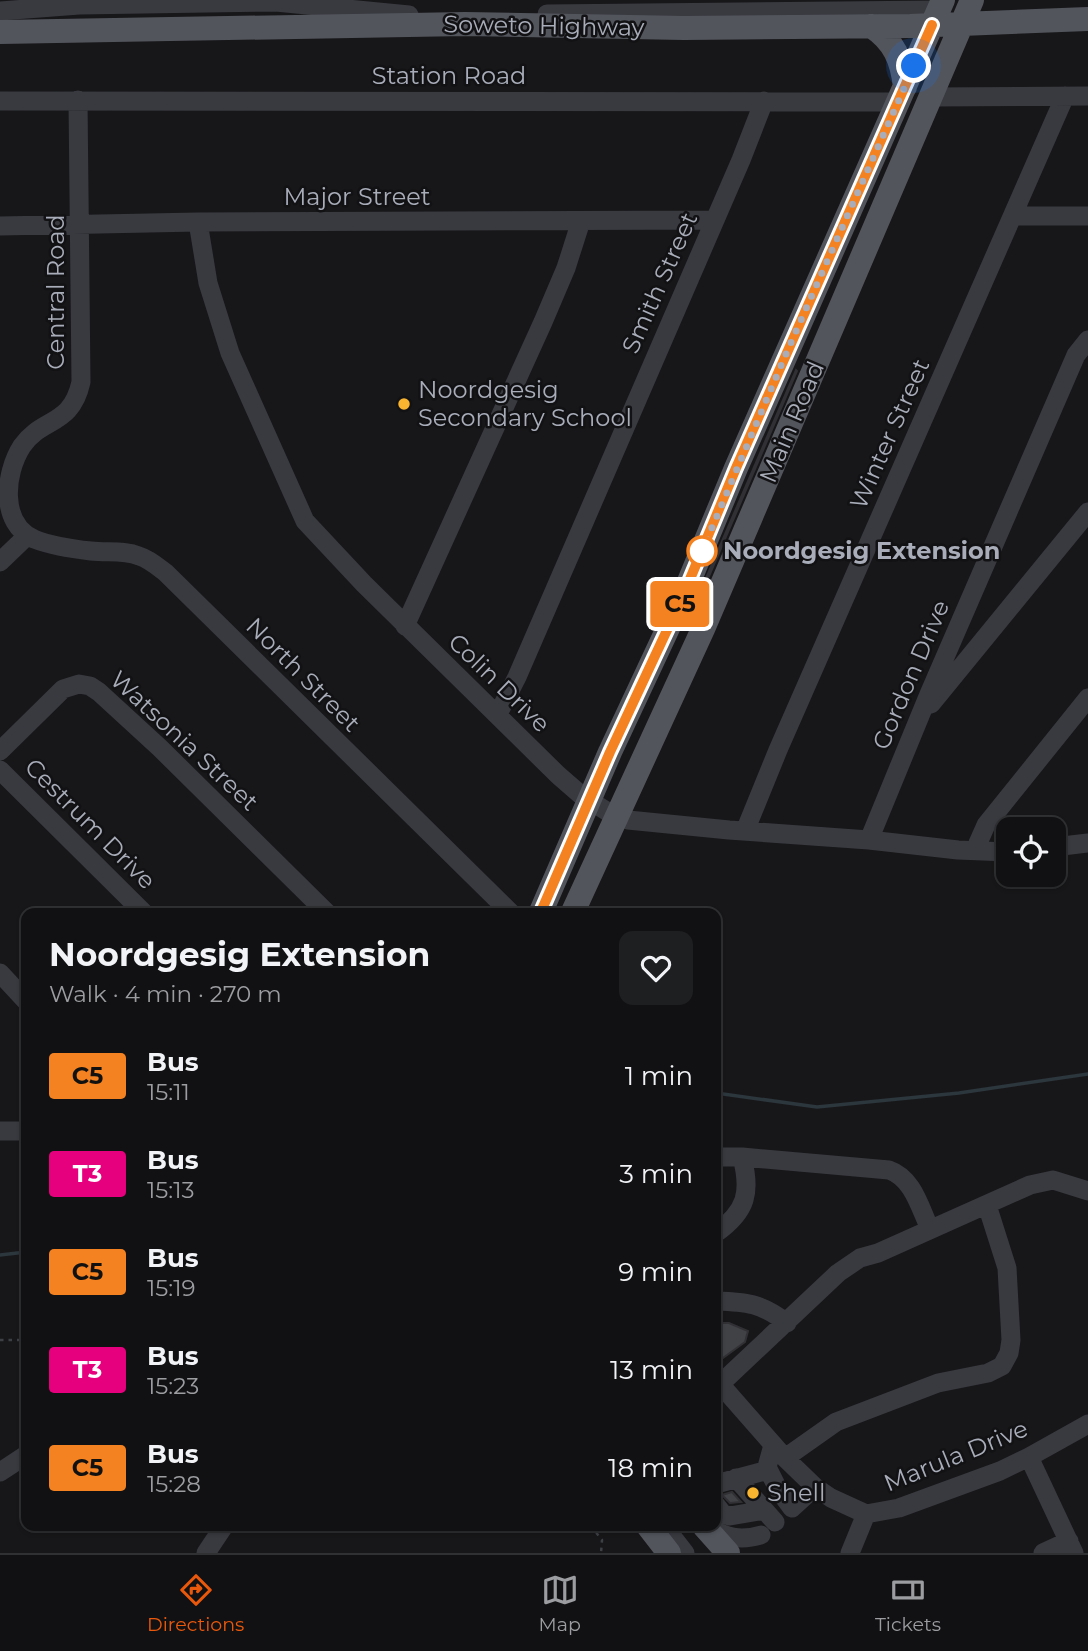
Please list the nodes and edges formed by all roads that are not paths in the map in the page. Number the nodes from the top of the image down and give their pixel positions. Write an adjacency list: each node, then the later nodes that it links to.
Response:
1 (964, 0): 4 (street)
2 (972, 0): 4 (main road)
3 (0, 11): 4 (street, Soweto Highway)
4 (945, 16): 5 (main road, Soweto Highway); 6 (main road, Soweto Highway); 8 (main road, Main Road); 11 (main road, Main Road); 32 (street, Main Road)
5 (1088, 19)
6 (870, 26): 7 (main road, Soweto Highway); 8 (main road)
7 (0, 32)
8 (902, 94): 14 (street, Station Road); 32 (main road, Main Road)
9 (1065, 96): 10 (street); 11 (street); 15 (street, Winter Street)
10 (1088, 96)
11 (932, 97): 32 (main road, Main Road)
12 (78, 100): 13 (street, Station Road); 14 (street, Station Road); 20 (street, Central Road)
13 (0, 101)
14 (764, 101): 17 (street, Smith Street)
15 (1014, 216): 16 (street); 33 (street, Winter Street)
16 (1088, 216)
17 (715, 220): 18 (street, Major Street); 28 (street, Smith Street)
18 (581, 221): 19 (street, Major Street); 26 (street)
19 (198, 222): 20 (street, Major Street); 26 (street, Colin Drive)
20 (80, 225): 21 (street, Major Street); 24 (street, Central Road)
21 (0, 226)
22 (1088, 340): 29 (street, Gordon Drive)
23 (1088, 512): 29 (street)
24 (27, 536): 25 (street); 41 (street, North Street)
25 (0, 562)
26 (405, 626): 28 (street, Colin Drive)
27 (1088, 698): 37 (street)
28 (498, 714): 32 (street, Colin Drive)
29 (919, 718): 34 (street, Gordon Drive)
30 (0, 751): 40 (street, Watsonia Street)
31 (0, 770): 39 (street, Cestrum Drive)
32 (603, 808): 33 (street, Colin Drive); 42 (main road); 43 (street); 44 (street); 45 (main road)
33 (745, 831): 34 (street, Colin Drive)
34 (869, 840): 37 (street, Colin Drive)
35 (1088, 843): 36 (street)
36 (1066, 846)
37 (977, 851): 38 (street, Colin Drive)
38 (996, 852)
39 (139, 908)
40 (321, 908)
41 (506, 908)
42 (544, 908)
43 (553, 908)
44 (562, 908)
45 (574, 908)
46 (0, 973): 47 (street)
47 (21, 996)
48 (21, 1130): 49 (street)
49 (0, 1131)
50 (721, 1157): 51 (street)
51 (742, 1157): 54 (street); 55 (street)
52 (1088, 1191): 53 (street, Marula Drive)
53 (987, 1205): 55 (street, Marula Drive); 61 (street)
54 (721, 1229)
55 (930, 1229): 57 (street, Marula Drive)
56 (721, 1301): 57 (street)
57 (787, 1323): 58 (street, Marula Drive)
58 (721, 1383)
59 (721, 1389): 61 (street, Marula Drive)
60 (1088, 1424): 62 (street, Marula Drive)
61 (779, 1452): 64 (street); 68 (street, Marula Drive)
62 (1029, 1457): 70 (street, Marula Drive); 77 (street)
63 (21, 1458): 65 (street)
64 (768, 1470): 66 (street); 68 (street)
65 (0, 1472)
66 (736, 1478): 67 (street); 69 (street)
67 (721, 1482)
68 (815, 1487): 70 (street, Marula Drive)
69 (721, 1511)
70 (866, 1514): 84 (street)
71 (221, 1531): 78 (street)
72 (652, 1531): 79 (main road)
73 (668, 1531): 80 (street)
74 (695, 1531): 81 (street)
75 (709, 1531): 82 (main road)
76 (717, 1531): 83 (street)
77 (1071, 1547): 85 (street)
78 (206, 1553)
79 (669, 1553)
80 (685, 1553)
81 (714, 1553)
82 (728, 1553)
83 (756, 1553)
84 (850, 1553)
85 (1043, 1553)

